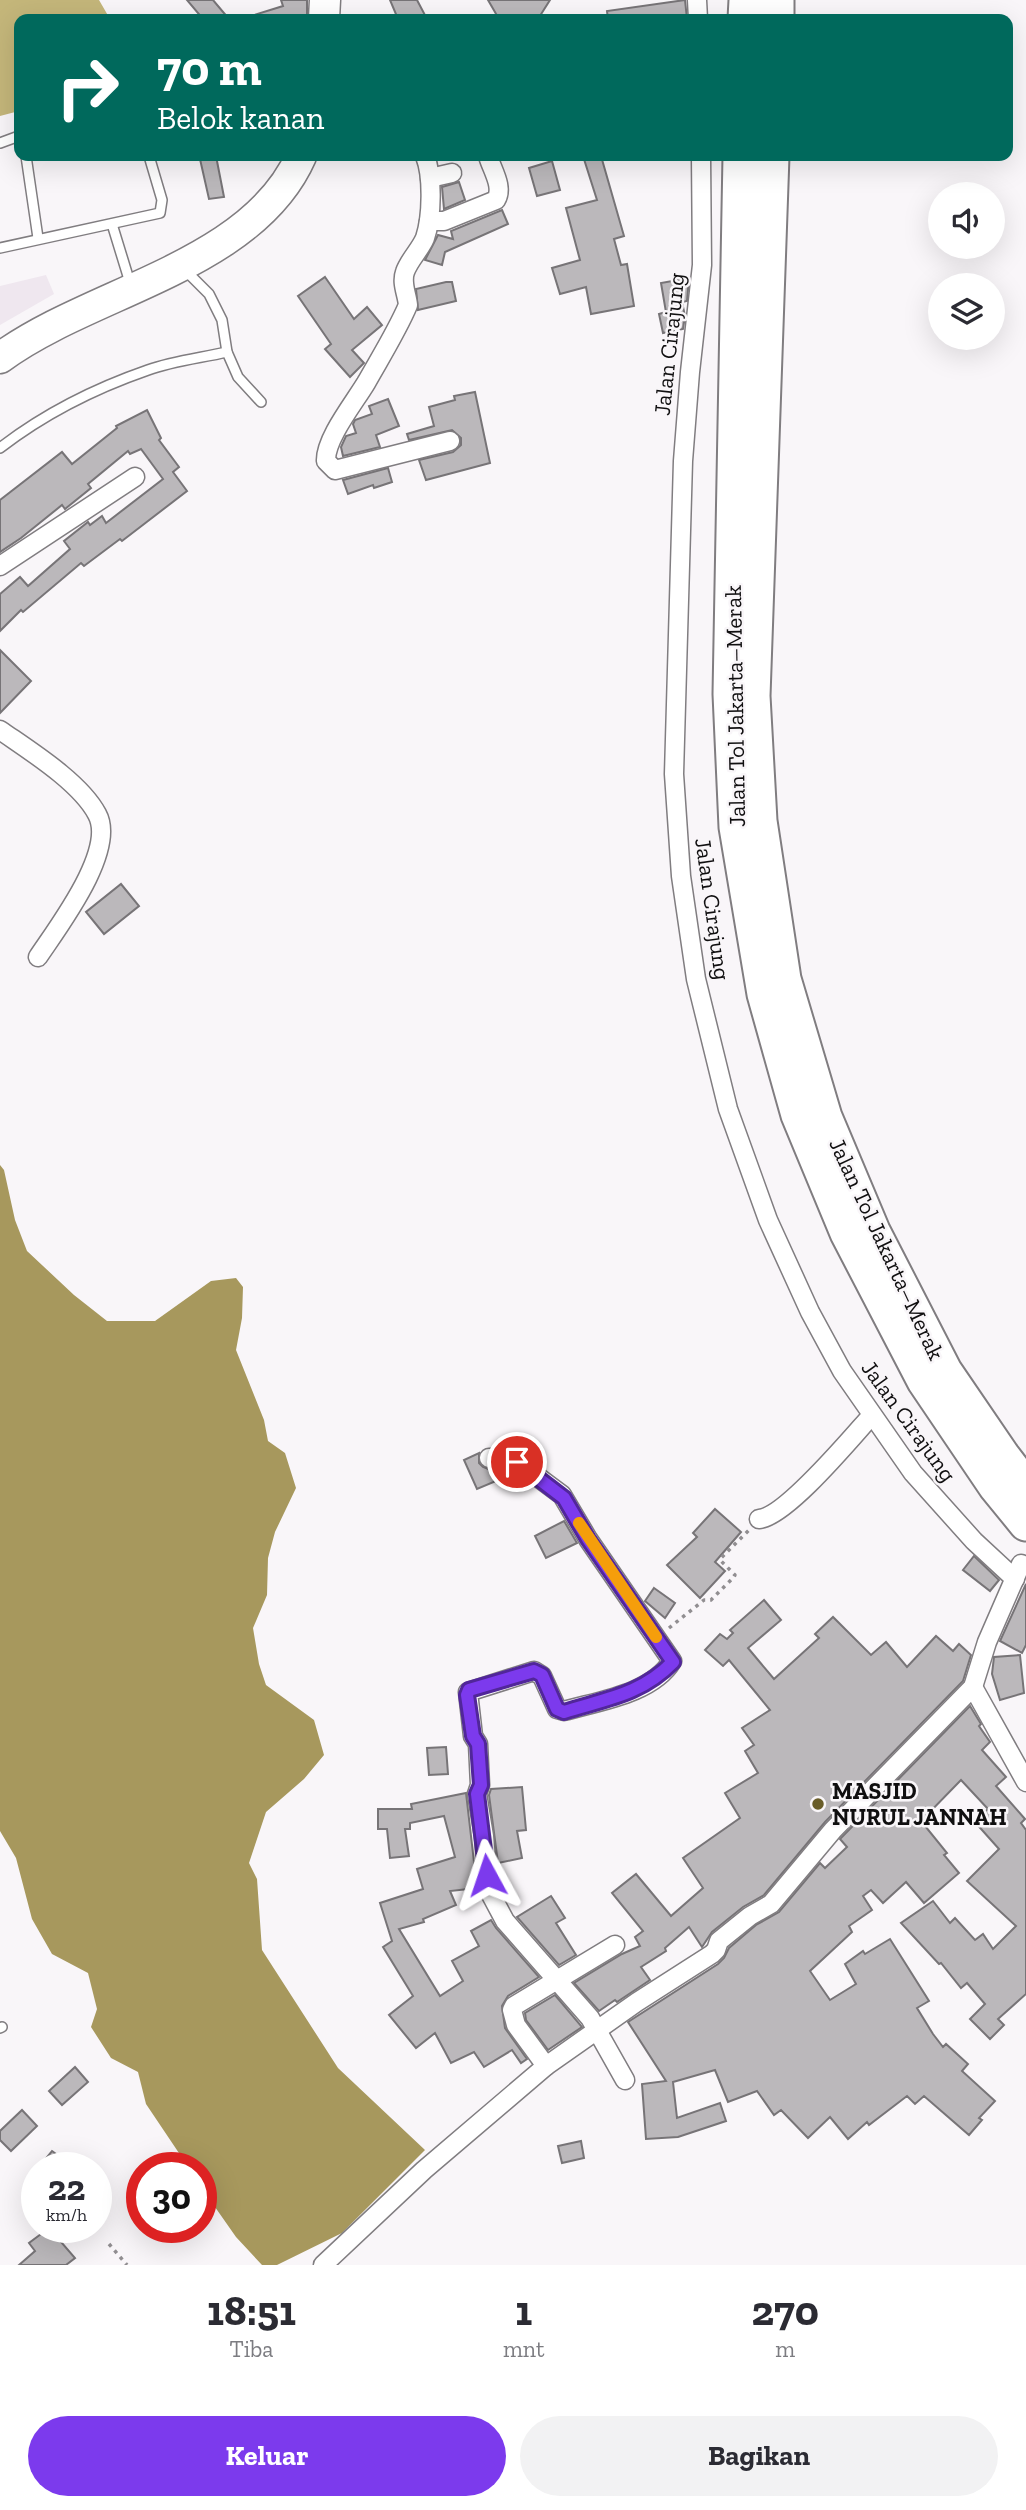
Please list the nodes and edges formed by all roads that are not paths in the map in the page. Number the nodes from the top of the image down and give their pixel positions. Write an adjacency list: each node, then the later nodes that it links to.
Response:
1 (27, 161): 13 (lane)
2 (150, 161): 12 (lane)
3 (298, 161): 15 (highway)
4 (428, 161): 10 (street)
5 (490, 161): 11 (street)
6 (701, 161): 26 (street, Jalan Cirajung)
7 (740, 161): 30 (highway, Jalan Tol Jakarta–Merak)
8 (772, 161): 28 (highway, Jalan Tol Jakarta–Merak)
9 (452, 173): 10 (street)
10 (430, 178): 11 (street)
11 (429, 221): 20 (street)
12 (113, 224): 13 (lane); 16 (lane)
13 (38, 238): 14 (lane)
14 (0, 248)
15 (181, 266): 16 (highway); 17 (lane)
16 (132, 290): 18 (highway)
17 (227, 352): 19 (lane); 21 (lane)
18 (0, 358)
19 (261, 402)
20 (450, 441)
21 (0, 448)
22 (135, 477): 23 (street)
23 (0, 566)
24 (0, 730): 25 (street)
25 (38, 957)
26 (872, 1415): 29 (street); 31 (street, Jalan Cirajung)
27 (489, 1458): 34 (street)
28 (1026, 1486)
29 (759, 1518)
30 (1026, 1524)
31 (973, 1687): 32 (street); 35 (street)
32 (1026, 1782)
33 (615, 1945): 34 (street)
34 (558, 1981): 35 (street); 36 (street)
35 (597, 2030): 36 (street); 37 (street)
36 (545, 2066): 38 (street)
37 (625, 2080)
38 (323, 2265)

